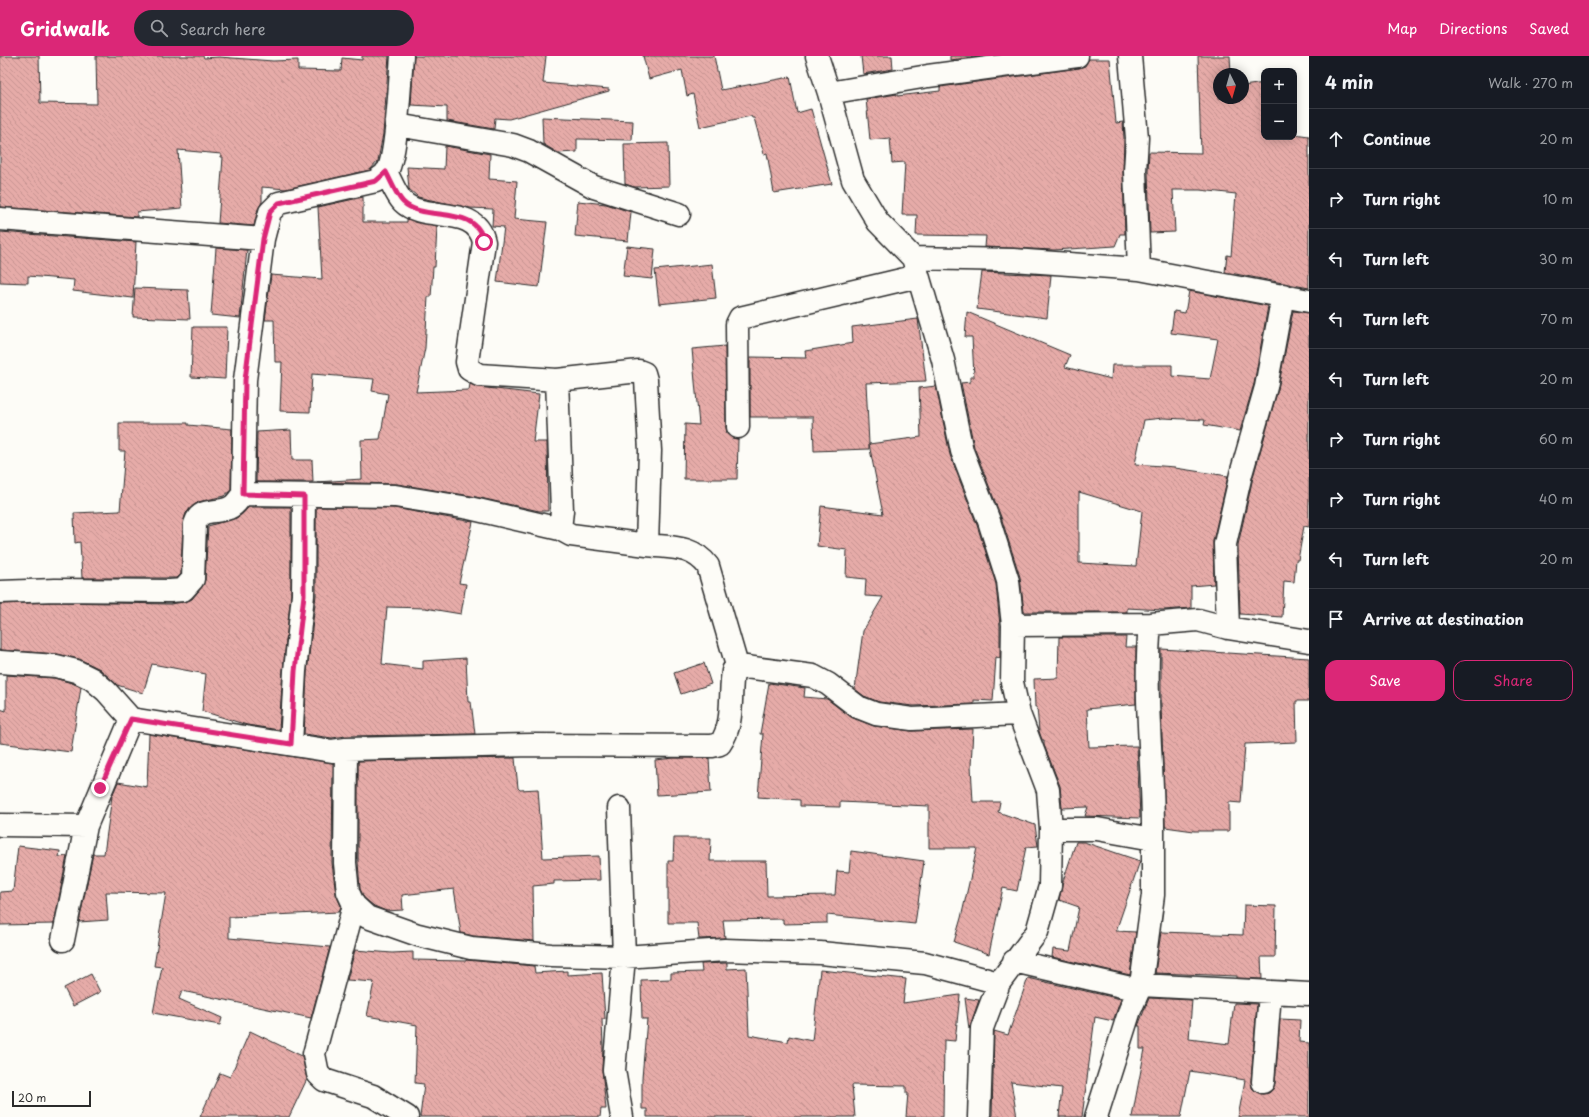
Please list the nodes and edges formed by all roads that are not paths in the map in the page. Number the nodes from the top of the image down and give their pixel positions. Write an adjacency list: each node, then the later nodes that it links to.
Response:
1 (402, 56): 6 (street)
2 (817, 56): 5 (street)
3 (1078, 56): 5 (street)
4 (1130, 56): 12 (street)
5 (829, 93): 11 (street)
6 (397, 125): 7 (street); 8 (street)
7 (386, 172): 10 (street); 15 (street)
8 (679, 214)
9 (0, 219): 10 (street)
10 (263, 239): 17 (street)
11 (915, 267): 12 (street); 16 (street); 23 (street)
12 (1139, 269): 13 (street)
13 (1283, 295): 14 (street); 24 (street)
14 (1309, 301)
15 (557, 380): 19 (street); 20 (street)
16 (738, 427)
17 (243, 494): 18 (street); 21 (street)
18 (304, 496): 19 (street); 30 (street)
19 (560, 529): 20 (street)
20 (647, 544): 27 (street)
21 (0, 592)
22 (1150, 624): 23 (street); 24 (street); 36 (street)
23 (1013, 625): 28 (street)
24 (1228, 628): 25 (street)
25 (1309, 641)
26 (0, 662): 29 (street)
27 (738, 669): 28 (street); 31 (street)
28 (1019, 714): 35 (street)
29 (131, 719): 30 (street); 34 (street)
30 (291, 744): 31 (street)
31 (346, 749): 37 (street)
32 (619, 808): 39 (street)
33 (0, 825): 34 (street)
34 (86, 826): 38 (street)
35 (1051, 829): 36 (street); 40 (street)
36 (1153, 839): 42 (street)
37 (354, 905): 39 (street); 46 (street)
38 (63, 940)
39 (624, 957): 41 (street); 47 (street)
40 (1014, 961): 41 (street); 42 (street)
41 (999, 983): 48 (street)
42 (1140, 988): 43 (street); 49 (street)
43 (1270, 993): 44 (street); 45 (street)
44 (1309, 994)
45 (1263, 1082)
46 (407, 1117)
47 (622, 1117)
48 (979, 1117)
49 (1096, 1117)

